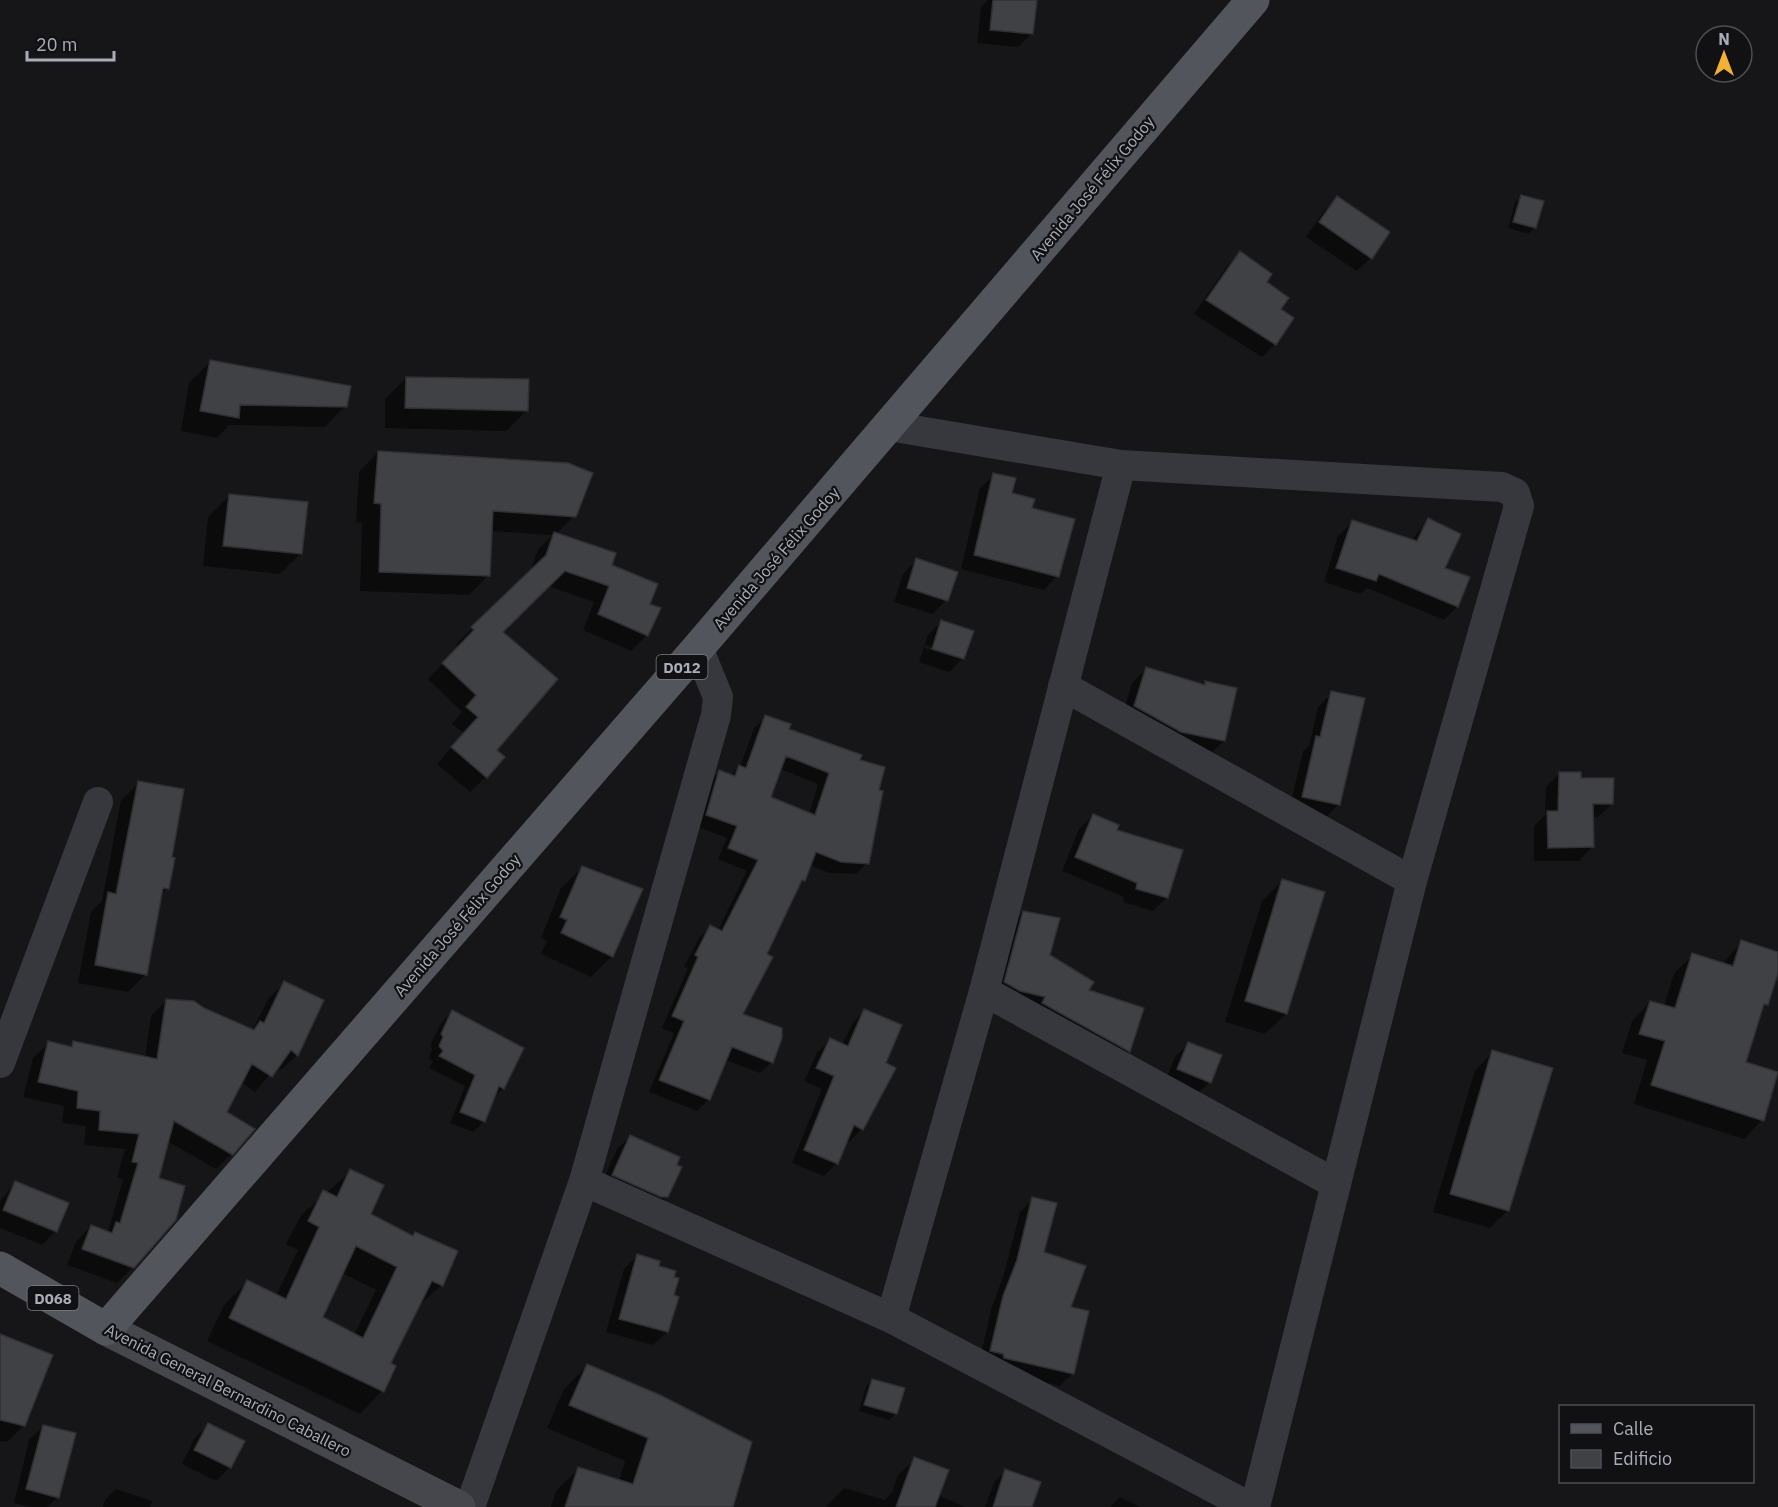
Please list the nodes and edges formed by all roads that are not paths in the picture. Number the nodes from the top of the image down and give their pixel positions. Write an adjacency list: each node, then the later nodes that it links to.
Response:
1 (1253, 0): 2 (main road, Avenida José Félix Godoy / D012)
2 (889, 426): 3 (street); 4 (main road, Avenida José Félix Godoy / D012)
3 (1121, 465): 5 (street); 7 (street)
4 (698, 648): 10 (street); 14 (main road, Avenida José Félix Godoy / D012)
5 (1063, 686): 7 (street); 8 (street)
6 (98, 802): 9 (street)
7 (1412, 881): 11 (street)
8 (984, 991): 11 (street); 13 (street)
9 (0, 1063)
10 (584, 1181): 13 (street); 16 (street)
11 (1336, 1184): 18 (street)
12 (0, 1268): 14 (main road, Avenida General Bernardino Caballero / D068)
13 (891, 1318): 17 (street)
14 (106, 1329): 15 (main road, Avenida General Bernardino Caballero / D068)
15 (443, 1503)
16 (470, 1507)
17 (1250, 1507)
18 (1255, 1507)

